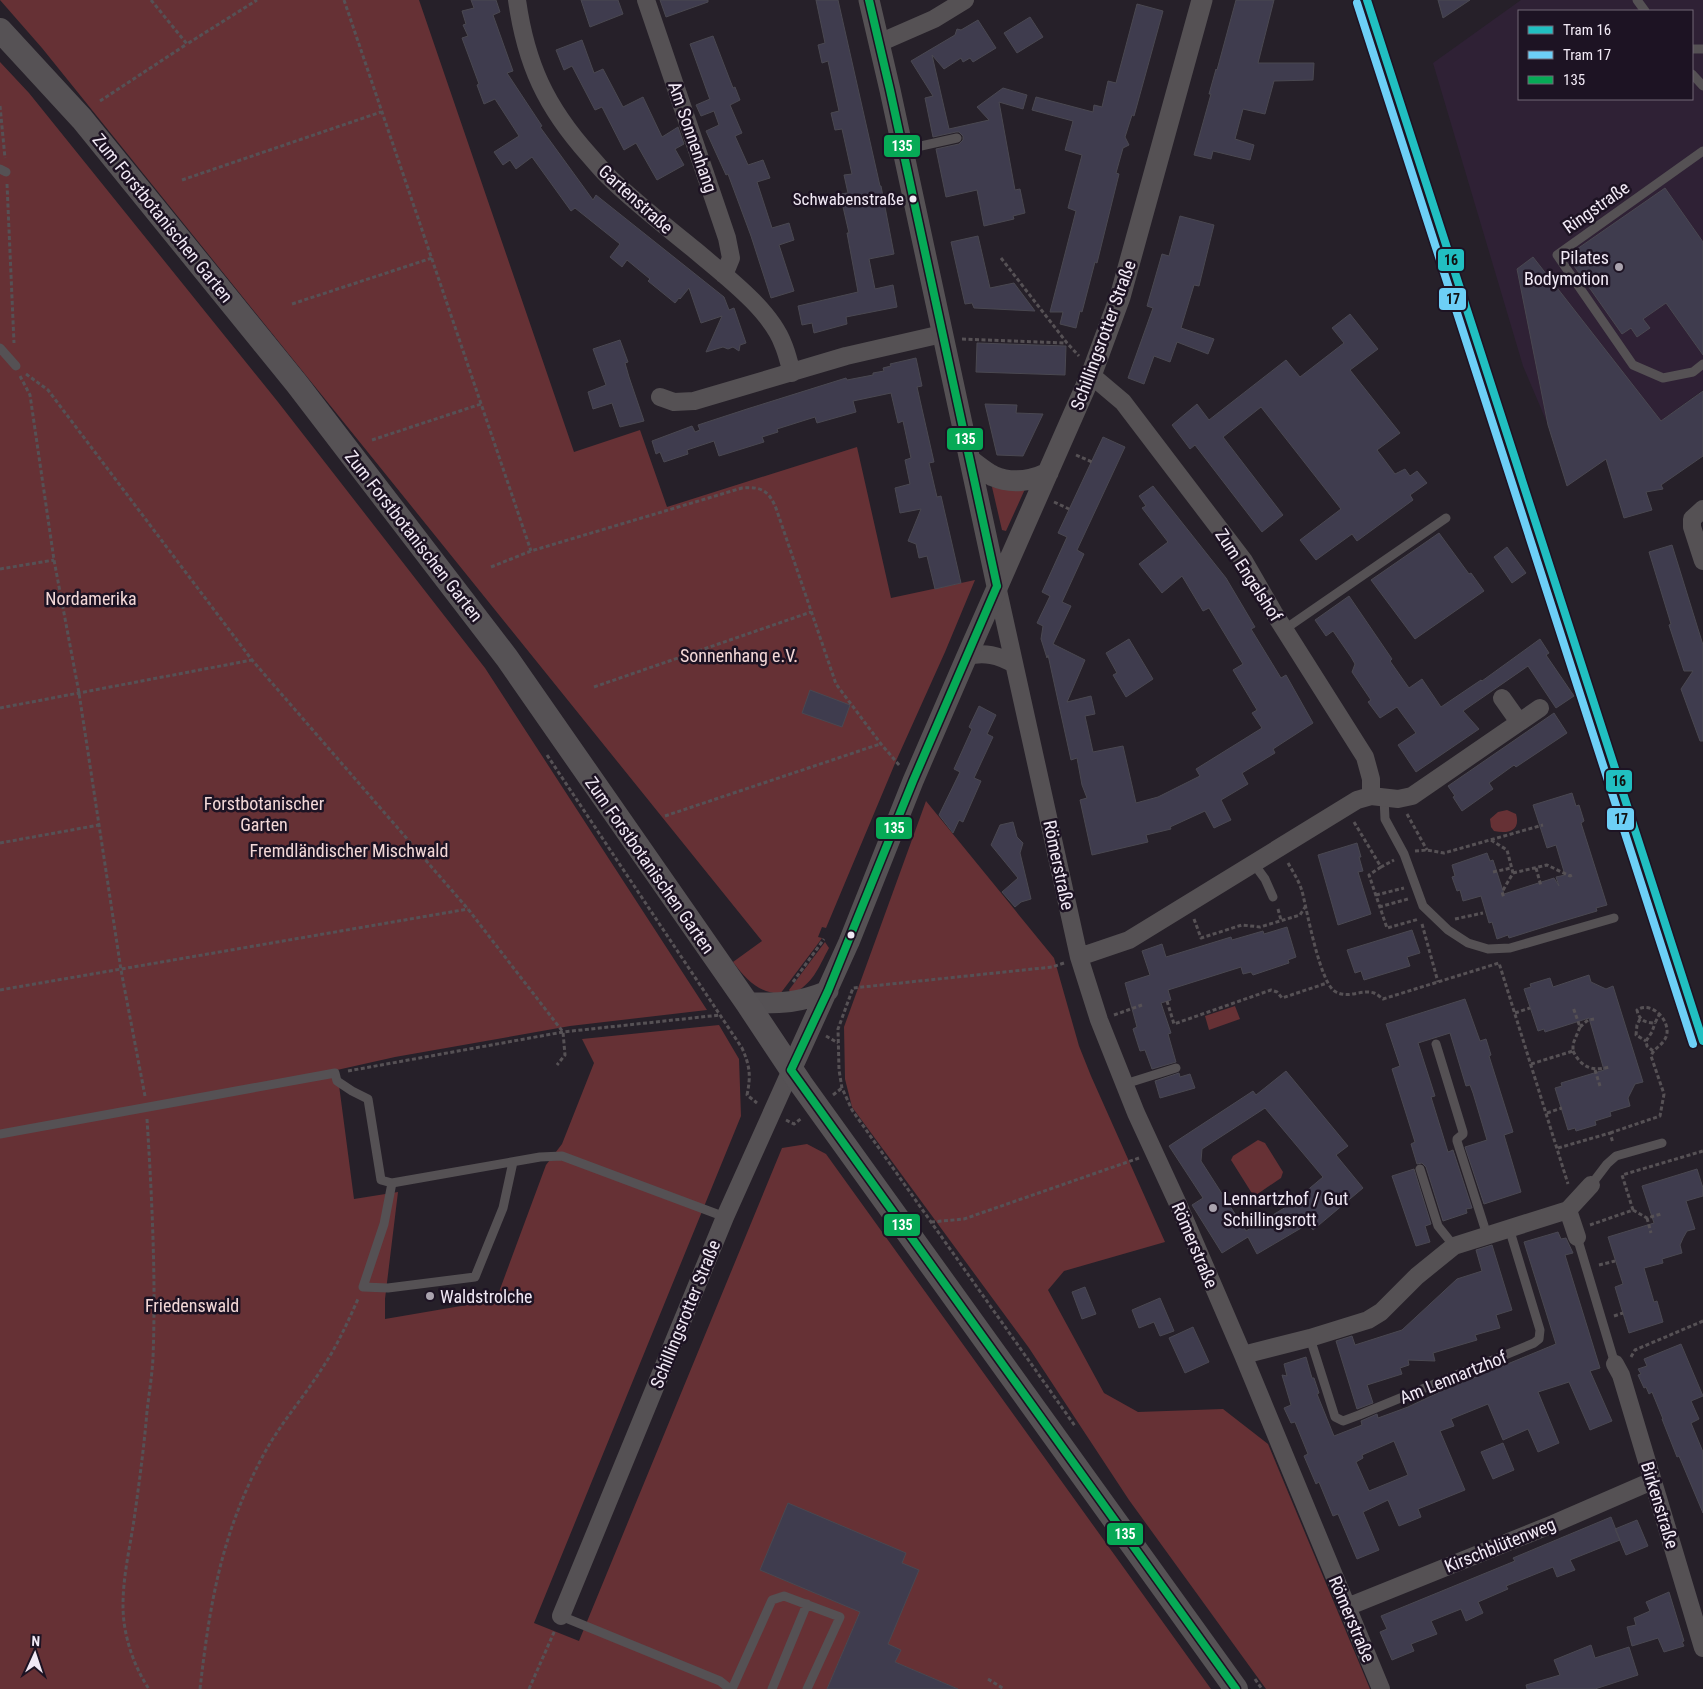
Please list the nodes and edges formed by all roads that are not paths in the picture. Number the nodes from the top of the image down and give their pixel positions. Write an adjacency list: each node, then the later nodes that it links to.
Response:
1 (517, 0): 13 (street, Gartenstraße)
2 (646, 0): 13 (street, Am Sonnenhang)
3 (869, 0): 7 (street, Römerstraße)
4 (965, 0): 7 (street)
5 (1202, 0): 19 (street, Schillingsrotter Straße)
6 (0, 30): 39 (main road, Zum Forstbotanischen Garten)
7 (879, 43): 11 (street, Römerstraße)
8 (1693, 75): 9 (lane)
9 (1703, 86)
10 (958, 138): 11 (lane)
11 (903, 150): 14 (street, Römerstraße)
12 (1703, 151): 16 (lane, Ringstraße)
13 (724, 275): 18 (street, Gartenstraße)
14 (942, 334): 18 (street); 21 (street, Römerstraße)
15 (0, 348): 17 (lane)
16 (1703, 364)
17 (16, 366)
18 (792, 373): 20 (street)
19 (1092, 373): 22 (street, Schillingsrotter Straße); 27 (street, Zum Engelshof)
20 (660, 397)
21 (970, 460): 22 (street); 26 (street, Römerstraße)
22 (1048, 473): 26 (street, Schillingsrotter Straße)
23 (1697, 514): 25 (street)
24 (1446, 518): 27 (lane)
25 (1703, 561)
26 (997, 586): 28 (street, Schillingsrotter Straße); 29 (street, Römerstraße)
27 (1284, 629): 33 (street, Zum Engelshof)
28 (967, 656): 29 (street); 38 (street, Schillingsrotter Straße)
29 (1014, 664): 37 (street, Römerstraße)
30 (1502, 698): 32 (street)
31 (1540, 708): 32 (street)
32 (1519, 722): 33 (street)
33 (1384, 797): 34 (street); 36 (lane)
34 (1254, 864): 35 (lane); 37 (street)
35 (1274, 897)
36 (1614, 918)
37 (1079, 958): 43 (street, Römerstraße)
38 (828, 991): 39 (street); 42 (street, Schillingsrotter Straße)
39 (747, 1004): 42 (main road, Zum Forstbotanischen Garten)
40 (1436, 1044): 54 (lane)
41 (1176, 1068): 43 (lane)
42 (791, 1070): 51 (street, Schillingsrotter Straße); 67 (main road, Zum Forstbotanischen Garten)
43 (1125, 1084): 57 (street, Römerstraße)
44 (0, 1134): 48 (lane)
45 (1662, 1143): 49 (lane)
46 (513, 1162): 48 (lane); 48 (lane); 51 (lane)
47 (1420, 1169): 55 (lane)
48 (392, 1183)
49 (1591, 1185): 50 (street)
50 (1571, 1207): 52 (street); 53 (street)
51 (725, 1218): 62 (street, Schillingsrotter Straße)
52 (1509, 1228): 54 (street); 56 (lane, Am Lennartzhof)
53 (1576, 1234): 58 (lane)
54 (1487, 1235): 55 (street)
55 (1454, 1246): 56 (street)
56 (1310, 1338): 57 (street)
57 (1243, 1355): 61 (street, Römerstraße)
58 (1618, 1369): 59 (street, Birkenstraße)
59 (1652, 1481): 61 (street, Kirschblütenweg); 63 (street, Birkenstraße)
60 (807, 1604): 64 (lane); 65 (lane); 66 (lane)
61 (1347, 1607): 68 (street, Römerstraße)
62 (561, 1616): 64 (lane)
63 (1703, 1648)
64 (731, 1689)
65 (772, 1689)
66 (807, 1689)
67 (1236, 1689)
68 (1381, 1689)

